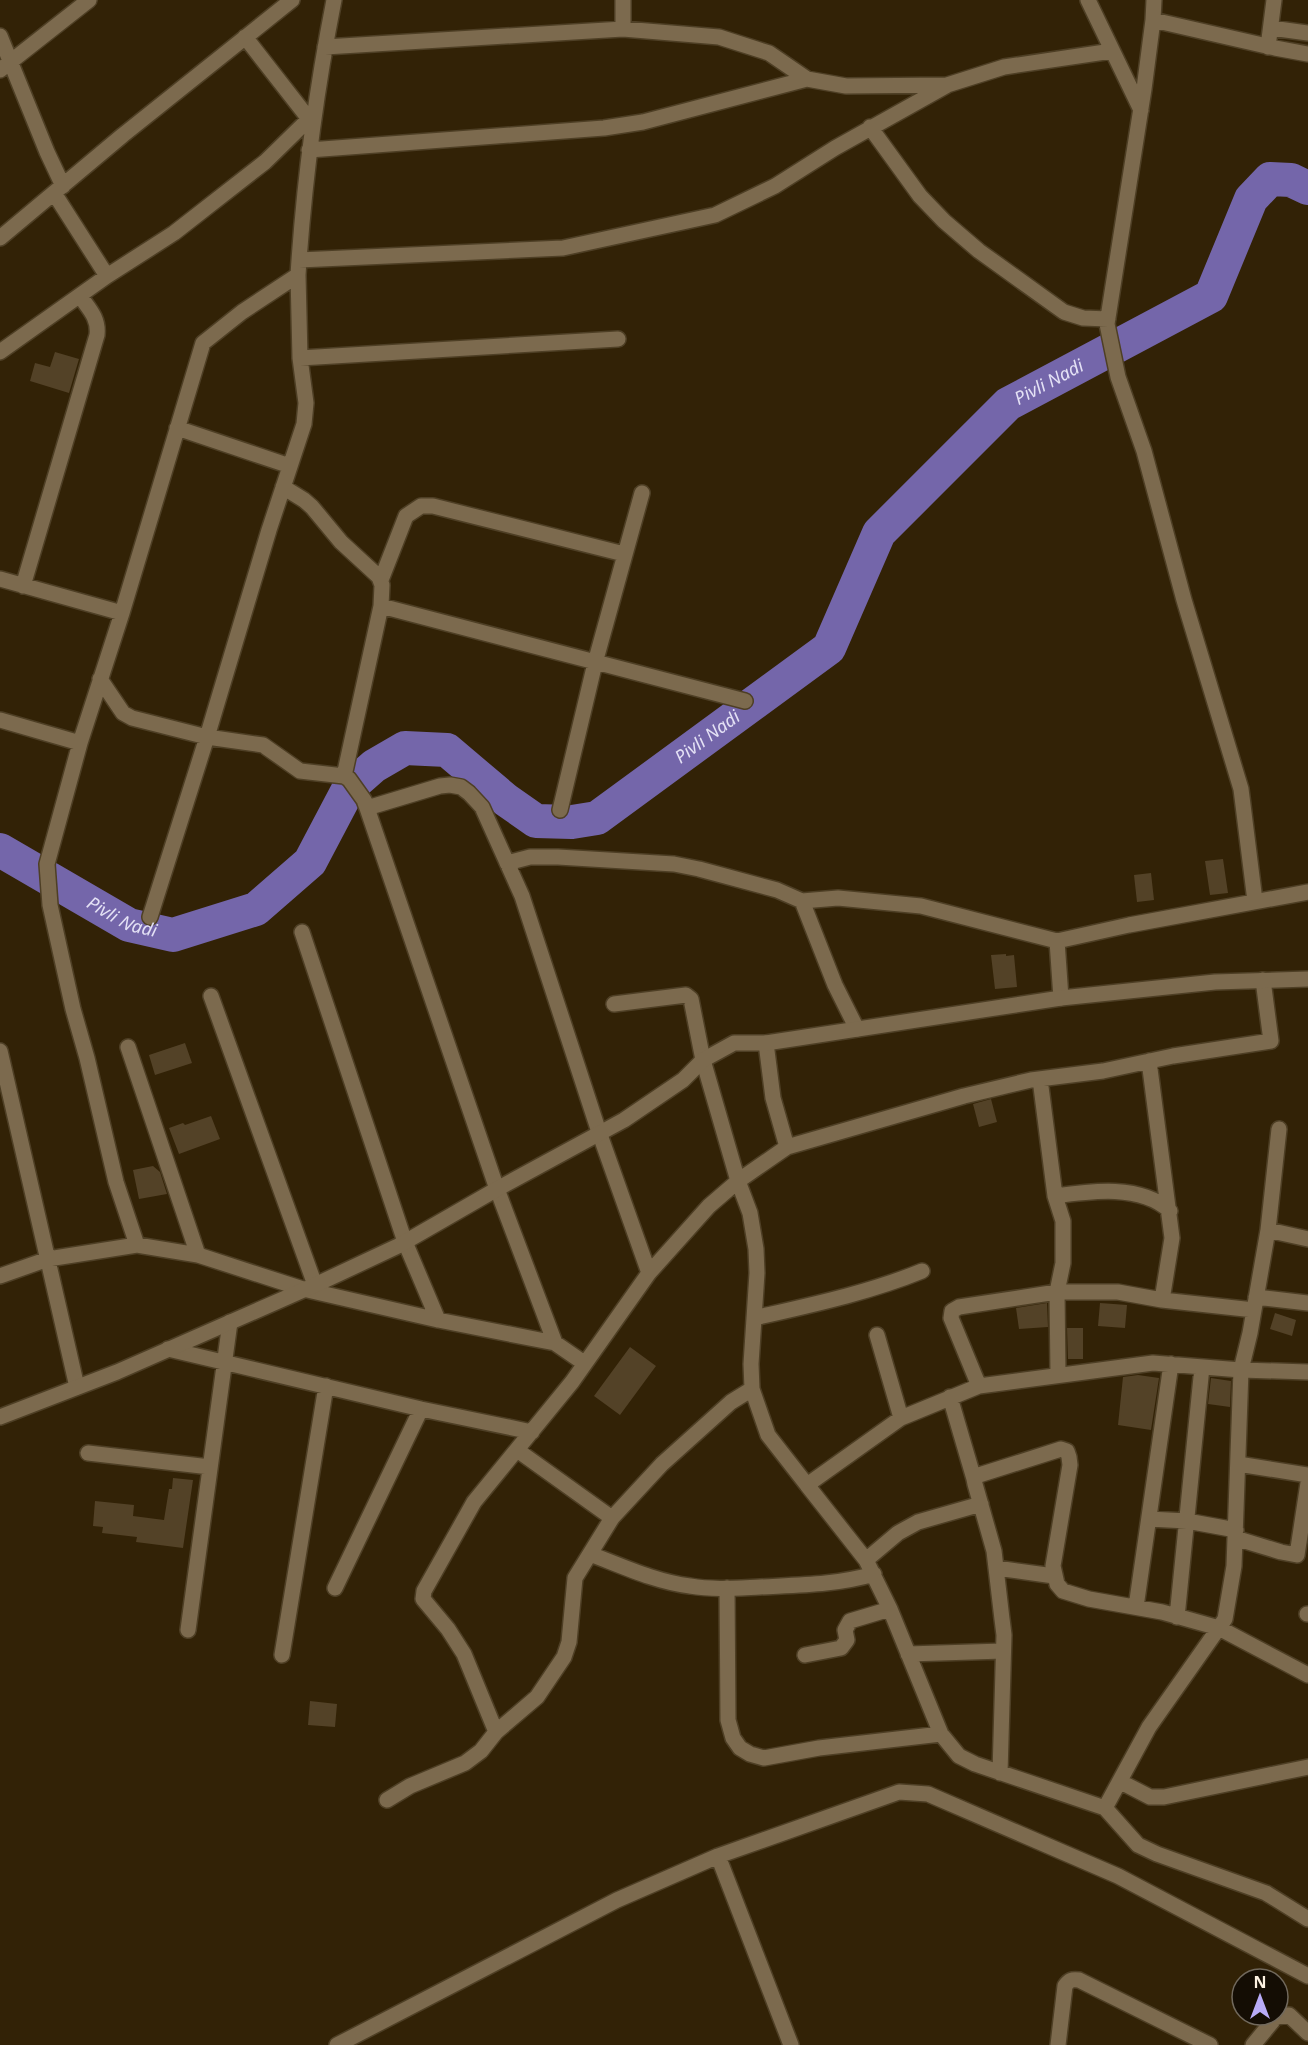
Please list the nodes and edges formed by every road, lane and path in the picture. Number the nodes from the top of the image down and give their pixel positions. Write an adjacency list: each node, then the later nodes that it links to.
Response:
1 (89, 0): 18 (street)
2 (292, 0): 13 (street)
3 (334, 0): 14 (street)
4 (623, 0): 10 (street)
5 (1088, 0): 16 (street)
6 (1155, 0): 8 (street)
7 (1274, 0): 9 (street)
8 (1153, 20): 15 (street); 21 (street)
9 (1271, 28): 11 (street); 15 (street)
10 (623, 29): 14 (street); 19 (street)
11 (1308, 33)
12 (0, 36): 18 (street)
13 (245, 38): 22 (street); 25 (street)
14 (325, 47): 22 (street)
15 (1268, 47): 17 (street)
16 (1112, 51): 20 (street); 21 (street)
17 (1308, 54)
18 (5, 66): 25 (street)
19 (807, 79): 20 (street); 24 (street)
20 (947, 85): 23 (street)
21 (1141, 110): 30 (street)
22 (312, 117): 24 (street); 28 (street)
23 (870, 127): 27 (street); 30 (street)
24 (309, 150): 27 (street)
25 (58, 189): 26 (street); 28 (street)
26 (0, 238)
27 (299, 268): 33 (street); 34 (street)
28 (107, 276): 29 (street)
29 (80, 296): 32 (street); 41 (street)
30 (1108, 321): 56 (street)
31 (618, 339): 33 (street)
32 (0, 352)
33 (300, 358): 35 (street)
34 (177, 428): 35 (street); 43 (street)
35 (290, 466): 36 (street)
36 (283, 487): 40 (street); 48 (street)
37 (642, 493): 38 (street)
38 (624, 554): 40 (street); 44 (street)
39 (0, 579): 41 (street)
40 (381, 580): 42 (street)
41 (23, 586): 43 (street)
42 (381, 606): 44 (street); 50 (street)
43 (122, 613): 45 (street)
44 (595, 663): 46 (street); 52 (street)
45 (100, 679): 48 (street); 49 (street)
46 (745, 701)
47 (0, 720): 49 (street)
48 (207, 737): 50 (street); 57 (street)
49 (80, 742): 82 (street)
50 (348, 779): 51 (street)
51 (365, 804): 53 (street); 76 (street)
52 (560, 810)
53 (507, 863): 55 (street); 73 (street)
54 (1308, 891): 56 (street)
55 (802, 901): 59 (street); 65 (street)
56 (1255, 901): 59 (street)
57 (150, 916)
58 (302, 933): 81 (street)
59 (1057, 941): 63 (street)
60 (1308, 979): 61 (street)
61 (1263, 980): 63 (street); 70 (street)
62 (211, 996): 88 (street)
63 (1061, 998): 65 (street)
64 (614, 1004): 69 (street)
65 (857, 1029): 66 (street)
66 (766, 1043): 69 (street); 74 (street)
67 (128, 1047): 83 (street)
68 (0, 1051): 84 (street)
69 (703, 1060): 73 (street); 75 (street)
70 (1149, 1061): 71 (street); 78 (street)
71 (1040, 1079): 74 (street); 77 (street)
72 (1279, 1129): 79 (street)
73 (599, 1132): 76 (street); 86 (street)
74 (787, 1147): 75 (street)
75 (738, 1181): 86 (street); 93 (street)
76 (497, 1189): 81 (street); 97 (street)
77 (1055, 1196): 78 (street); 89 (street)
78 (1170, 1211): 90 (street)
79 (1268, 1230): 80 (street); 91 (street)
80 (1308, 1239)
81 (405, 1242): 88 (street); 94 (street)
82 (137, 1245): 83 (street); 84 (street)
83 (198, 1255): 88 (street)
84 (48, 1258): 87 (street); 108 (street)
85 (922, 1271): 93 (street)
86 (649, 1273): 100 (street)
87 (0, 1276)
88 (309, 1287): 94 (street); 95 (street)
89 (1057, 1292): 90 (street); 105 (street); 107 (street)
90 (1162, 1300): 91 (street)
91 (1255, 1303): 92 (street); 103 (street)
92 (1308, 1303)
93 (754, 1318): 109 (street)
94 (438, 1320): 97 (street)
95 (230, 1322): 98 (street); 99 (street)
96 (877, 1335): 113 (street)
97 (555, 1343): 100 (street)
98 (168, 1349): 99 (street); 108 (street)
99 (225, 1363): 106 (street); 118 (street)
100 (584, 1363): 114 (street)
101 (1171, 1364): 102 (street); 105 (street); 125 (street)
102 (1202, 1367): 103 (street); 126 (street)
103 (1241, 1370): 104 (street); 117 (street)
104 (1308, 1372)
105 (1058, 1374): 107 (street)
106 (326, 1386): 111 (street); 143 (street)
107 (978, 1386): 110 (street)
108 (77, 1387): 112 (street)
109 (752, 1389): 122 (street); 124 (street)
110 (950, 1397): 113 (street); 120 (street)
111 (421, 1409): 114 (street); 134 (street)
112 (0, 1418)
113 (901, 1418): 122 (street)
114 (532, 1432): 115 (street)
115 (517, 1450): 124 (street); 146 (street)
116 (88, 1453): 118 (street)
117 (1238, 1464): 119 (street); 127 (street)
118 (210, 1467): 140 (street)
119 (1308, 1475)
120 (974, 1479): 123 (street); 133 (street)
121 (1308, 1483): 129 (street)
122 (807, 1485): 130 (street)
123 (981, 1504): 130 (street); 131 (street)
124 (612, 1518): 128 (street)
125 (1149, 1519): 126 (street); 136 (street)
126 (1187, 1521): 127 (street); 138 (street)
127 (1236, 1534): 129 (street); 139 (street)
128 (590, 1554): 135 (street); 146 (street)
129 (1302, 1556)
130 (866, 1560): 132 (street)
131 (996, 1568): 133 (street); 141 (street)
132 (874, 1574): 135 (street); 137 (street)
133 (1054, 1576): 136 (street)
134 (335, 1588)
135 (727, 1588): 147 (street)
136 (1136, 1607): 138 (street)
137 (890, 1609): 142 (street); 144 (street)
138 (1177, 1617): 139 (street)
139 (1219, 1628): 145 (street); 150 (street)
140 (188, 1630)
141 (1003, 1651): 142 (street); 149 (street)
142 (908, 1654): 147 (street)
143 (282, 1655)
144 (804, 1655)
145 (1308, 1675)
146 (496, 1732): 151 (street)
147 (941, 1734): 149 (street)
148 (1308, 1767): 150 (street)
149 (1000, 1773): 152 (street)
150 (1121, 1782): 152 (street)
151 (387, 1800)
152 (1105, 1808): 154 (street)
153 (718, 1856): 155 (street); 157 (street); 158 (street)
154 (1308, 1919)
155 (1308, 1976)
156 (1308, 2033): 161 (street)
157 (336, 2045)
158 (791, 2045)
159 (1058, 2045): 160 (street)
160 (1210, 2045)
161 (1253, 2045)

